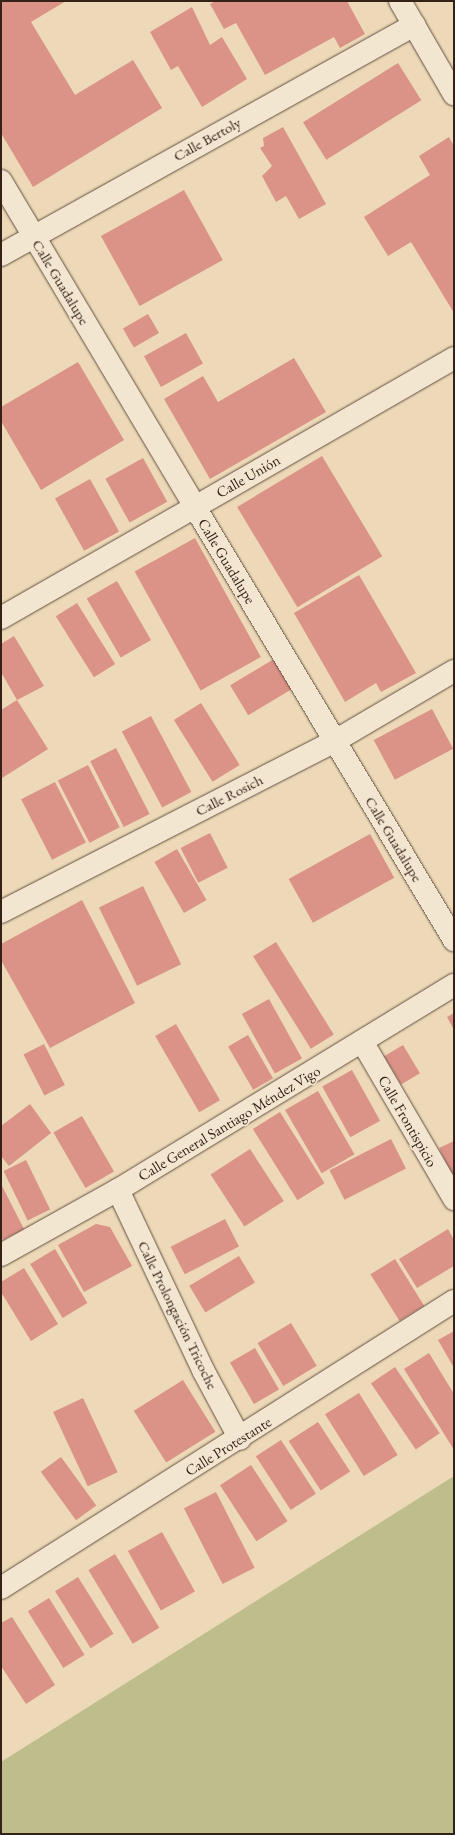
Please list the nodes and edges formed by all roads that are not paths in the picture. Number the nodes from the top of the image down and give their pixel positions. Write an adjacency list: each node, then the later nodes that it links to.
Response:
1 (400, 1): 2 (street)
2 (414, 25): 3 (street); 5 (street, Calle Bertoly)
3 (454, 94)
4 (1, 182): 5 (street, Calle Guadalupe)
5 (33, 236): 6 (street, Calle Bertoly); 8 (street, Calle Guadalupe)
6 (1, 255)
7 (454, 358): 8 (street, Calle Unión)
8 (195, 507): 9 (street, Calle Unión); 11 (street, Calle Guadalupe)
9 (1, 618)
10 (454, 671): 11 (street, Calle Rosich)
11 (335, 741): 12 (street, Calle Rosich); 13 (street, Calle Guadalupe)
12 (1, 912)
13 (454, 940)
14 (454, 985): 15 (street, Calle General Santiago Méndez Vigo)
15 (362, 1043): 16 (street, Calle General Santiago Méndez Vigo); 17 (street, Calle Frontispicio)
16 (118, 1190): 18 (street, Calle General Santiago Méndez Vigo); 20 (street, Calle Prolongación Tricoche)
17 (454, 1199)
18 (3, 1250)
19 (454, 1301): 20 (street, Calle Protestante)
20 (240, 1439): 21 (street, Calle Protestante)
21 (1, 1588)

